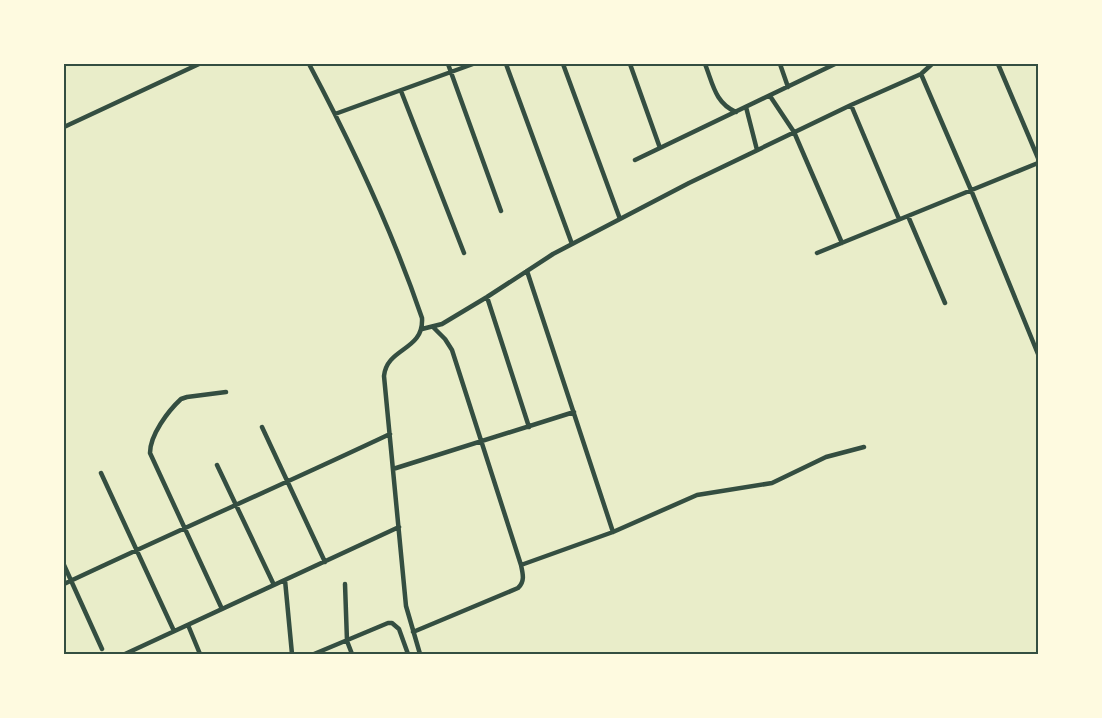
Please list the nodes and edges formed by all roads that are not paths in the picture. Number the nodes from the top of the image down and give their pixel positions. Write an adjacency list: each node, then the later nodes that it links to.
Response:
1 (199, 64): 22 (street)
2 (309, 64): 21 (street)
3 (448, 64): 13 (street)
4 (473, 64): 13 (street)
5 (506, 64): 35 (street)
6 (563, 64): 33 (street)
7 (630, 64): 24 (street)
8 (705, 64): 20 (street)
9 (780, 64): 15 (street)
10 (835, 64): 15 (street)
11 (932, 64): 14 (street)
12 (998, 64): 26 (street)
13 (451, 72): 16 (street); 30 (street)
14 (921, 74): 18 (street); 29 (street)
15 (788, 87): 17 (street)
16 (401, 91): 21 (street); 36 (street)
17 (770, 96): 19 (street); 23 (street)
18 (851, 105): 23 (street); 32 (street)
19 (746, 107): 20 (street); 25 (street)
20 (736, 112): 24 (street)
21 (336, 114): 42 (street)
22 (64, 127)
23 (794, 132): 25 (street); 34 (street)
24 (660, 148): 27 (street)
25 (757, 150): 33 (street)
26 (1038, 158)
27 (635, 160)
28 (1038, 163): 29 (street)
29 (971, 190): 31 (street); 43 (street)
30 (502, 211)
31 (908, 216): 32 (street); 40 (street)
32 (899, 219): 34 (street)
33 (620, 220): 35 (street)
34 (842, 243): 37 (street)
35 (572, 244): 38 (street)
36 (464, 252)
37 (817, 253)
38 (527, 271): 39 (street); 45 (street)
39 (487, 298): 41 (street); 47 (street)
40 (945, 303)
41 (433, 327): 42 (street); 49 (street)
42 (422, 329): 48 (street)
43 (1038, 353)
44 (226, 392): 57 (street)
45 (574, 412): 47 (street); 58 (street)
46 (262, 427): 54 (street)
47 (529, 427): 49 (street)
48 (390, 434): 52 (street); 54 (street)
49 (481, 442): 52 (street); 62 (street)
50 (864, 447): 58 (street)
51 (217, 464): 55 (street)
52 (393, 470): 56 (street)
53 (101, 473): 59 (street)
54 (288, 483): 55 (street); 60 (street)
55 (236, 506): 57 (street); 67 (street)
56 (398, 527): 60 (street); 71 (street)
57 (185, 528): 59 (street); 68 (street)
58 (613, 532): 62 (street)
59 (136, 550): 63 (street); 70 (street)
60 (325, 562): 64 (street)
61 (64, 564): 63 (street)
62 (521, 565): 71 (street)
63 (71, 580): 65 (street); 73 (street)
64 (285, 580): 67 (street); 76 (street)
65 (64, 584)
66 (346, 584): 72 (street)
67 (274, 585): 68 (street)
68 (222, 609): 69 (street)
69 (188, 625): 70 (street); 75 (street)
70 (174, 631): 74 (street)
71 (413, 632): 80 (street)
72 (346, 640): 77 (street); 78 (street); 79 (street)
73 (102, 649)
74 (125, 654)
75 (200, 654)
76 (292, 654)
77 (314, 654)
78 (352, 654)
79 (408, 654)
80 (420, 654)

